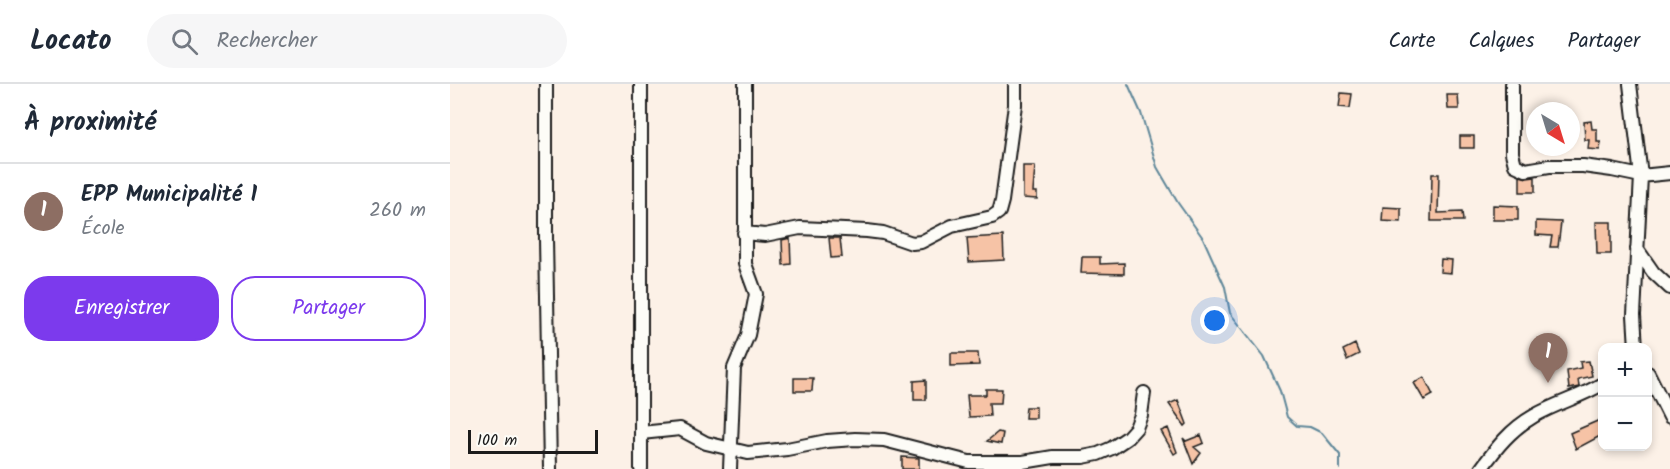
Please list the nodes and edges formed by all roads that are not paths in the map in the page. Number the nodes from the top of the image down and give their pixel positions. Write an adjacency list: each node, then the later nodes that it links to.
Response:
1 (546, 84): 19 (street)
2 (641, 84): 17 (street)
3 (745, 84): 9 (street)
4 (1015, 84): 9 (street)
5 (1512, 84): 8 (street)
6 (1630, 84): 8 (street)
7 (1670, 173): 8 (street)
8 (1641, 176): 10 (street)
9 (744, 233): 18 (street)
10 (1637, 249): 11 (street); 12 (street)
11 (1670, 288)
12 (1636, 343)
13 (1652, 382): 16 (street)
14 (1598, 386): 22 (street)
15 (1144, 393): 18 (street)
16 (1670, 417)
17 (641, 433): 18 (street); 20 (street)
18 (730, 449): 21 (street)
19 (550, 469)
20 (641, 469)
21 (730, 469)
22 (1481, 469)

